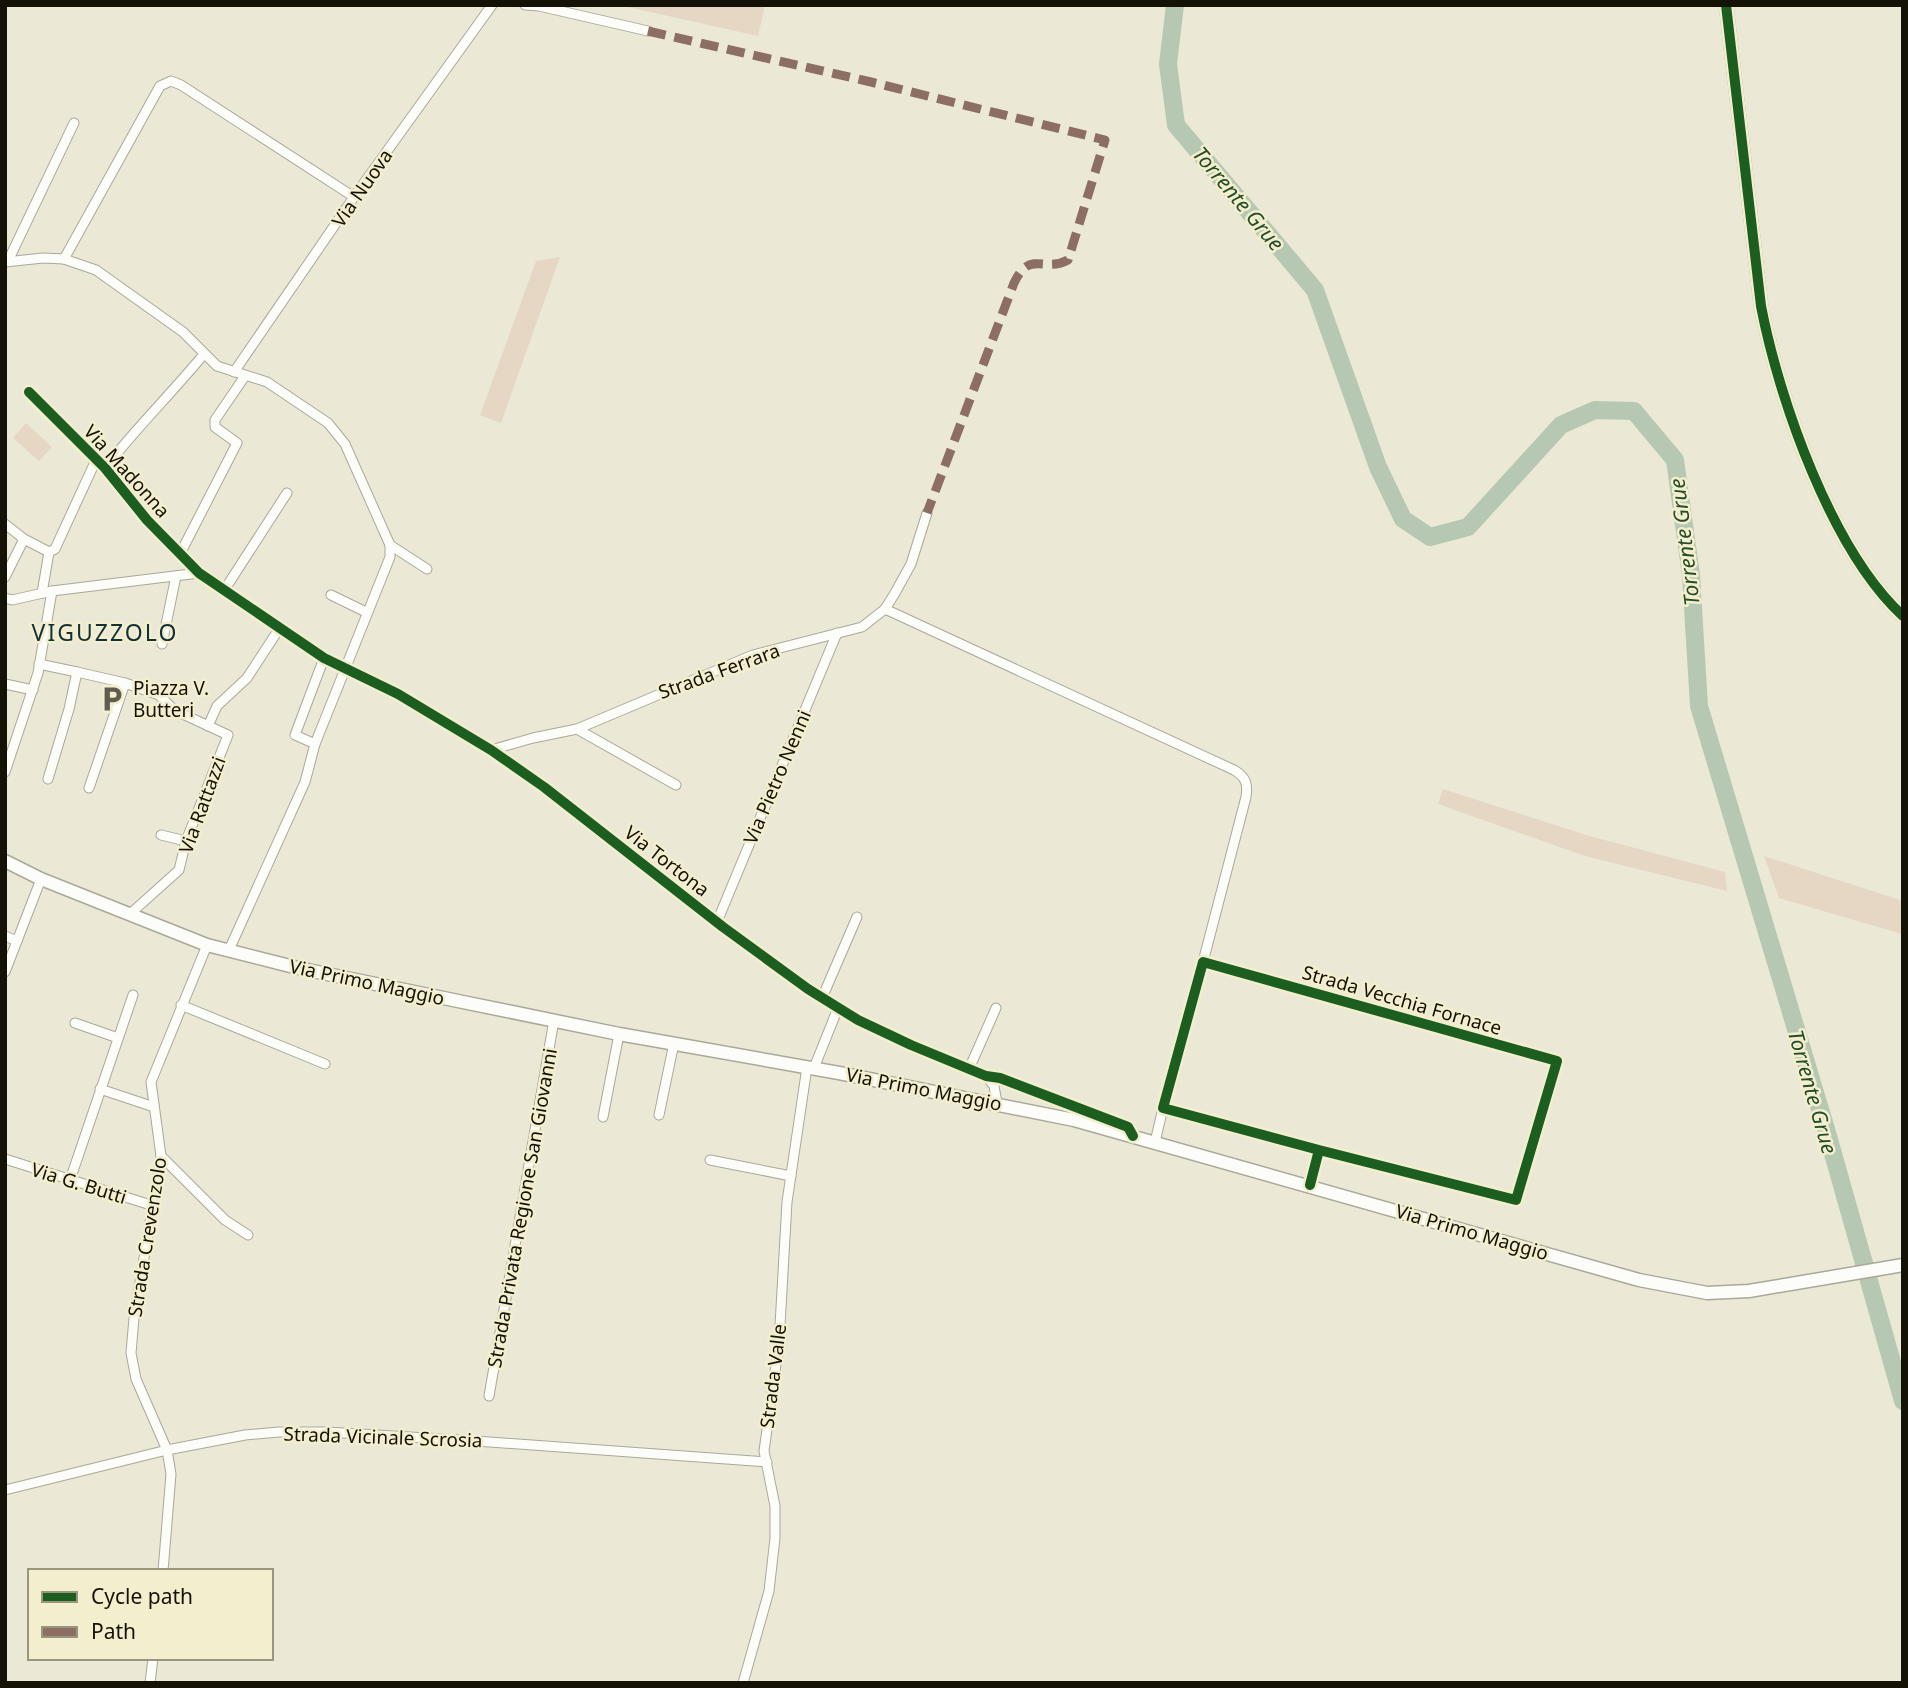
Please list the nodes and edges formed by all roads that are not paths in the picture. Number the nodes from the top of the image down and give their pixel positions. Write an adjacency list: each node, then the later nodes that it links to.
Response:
1 (492, 5): 6 (street, Via Nuova)
2 (525, 5): 4 (street)
3 (1726, 5): 32 (main road)
4 (648, 31)
5 (74, 123): 8 (street)
6 (354, 197): 7 (street); 10 (street, Via Nuova)
7 (64, 259): 8 (street); 9 (street)
8 (6, 261)
9 (204, 354): 10 (street); 14 (street)
10 (234, 372): 11 (street)
11 (246, 376): 19 (street); 21 (street)
12 (29, 392): 13 (street, Via Madonna)
13 (96, 460): 14 (street, Via Madonna); 20 (street)
14 (105, 468): 21 (street, Via Madonna)
15 (288, 493): 26 (street)
16 (927, 513): 30 (street, Strada Ferrara)
17 (5, 524): 18 (street)
18 (24, 539): 20 (street); 25 (street)
19 (390, 545): 22 (street); 31 (street)
20 (49, 552): 27 (street)
21 (180, 554): 23 (street, Via Madonna)
22 (427, 569)
23 (199, 573): 24 (street); 26 (street, Via Tortona)
24 (176, 576): 27 (street); 35 (street)
25 (5, 577)
26 (225, 589): 33 (street, Via Tortona)
27 (47, 592): 29 (street); 37 (street)
28 (331, 595): 31 (street)
29 (5, 598)
30 (885, 610): 34 (street, Strada Ferrara); 62 (street)
31 (366, 611): 38 (street)
32 (1903, 617)
33 (279, 629): 36 (street, Via Tortona); 43 (street, Via Rattazzi)
34 (837, 633): 44 (street, Strada Ferrara); 57 (street, Via Pietro Nenni)
35 (162, 644)
36 (324, 658): 38 (street, Via Tortona); 45 (street)
37 (39, 664): 39 (street); 42 (street)
38 (344, 667): 45 (street); 46 (street, Via Tortona)
39 (76, 676): 40 (street); 48 (street)
40 (125, 683): 43 (street); 50 (street)
41 (5, 684): 42 (street)
42 (33, 690): 47 (street)
43 (208, 726): 52 (street, Via Rattazzi)
44 (577, 729): 46 (street, Strada Ferrara); 49 (street)
45 (315, 744): 61 (street)
46 (491, 751): 57 (street, Via Tortona)
47 (5, 772)
48 (48, 779)
49 (676, 785)
50 (89, 788)
51 (161, 835): 52 (street)
52 (186, 841): 55 (street, Via Rattazzi)
53 (5, 861): 54 (main road, Via Primo Maggio)
54 (41, 879): 55 (main road, Via Primo Maggio); 59 (street)
55 (130, 914): 60 (main road, Via Primo Maggio)
56 (858, 917): 65 (street)
57 (717, 922): 65 (street, Via Tortona)
58 (5, 936): 59 (street)
59 (17, 941): 63 (street)
60 (207, 945): 61 (main road, Via Primo Maggio); 66 (street, Strada Crevenzolo)
61 (229, 950): 69 (main road, Via Primo Maggio)
62 (1203, 962): 81 (street); 86 (street, Strada Vecchia Fornace)
63 (5, 972)
64 (133, 995): 72 (street)
65 (822, 998): 67 (street, Via Tortona)
66 (181, 1005): 74 (street); 80 (street, Strada Crevenzolo)
67 (838, 1008): 75 (street, Strada Valle); 76 (street, Via Tortona)
68 (996, 1008): 76 (street)
69 (554, 1020): 71 (main road, Via Primo Maggio); 96 (street, Strada Privata Regione San Giovanni)
70 (75, 1023): 72 (street)
71 (620, 1034): 73 (main road, Via Primo Maggio); 83 (street)
72 (118, 1038): 78 (street)
73 (674, 1043): 75 (main road, Via Primo Maggio); 82 (street)
74 (324, 1064)
75 (811, 1068): 79 (main road, Via Primo Maggio); 90 (street, Strada Valle)
76 (968, 1069): 77 (street, Via Tortona)
77 (986, 1076): 79 (street); 84 (street, Via Tortona)
78 (100, 1089): 80 (street); 91 (street)
79 (997, 1103): 84 (main road, Via Primo Maggio)
80 (154, 1107): 87 (street, Strada Crevenzolo)
81 (1163, 1108): 85 (street); 86 (street, Strada Vecchia Fornace)
82 (659, 1115)
83 (603, 1117)
84 (1133, 1136): 85 (main road, Via Primo Maggio)
85 (1155, 1142): 92 (main road, Via Primo Maggio)
86 (1319, 1150): 92 (street)
87 (162, 1156): 93 (street, Strada Crevenzolo); 94 (street)
88 (5, 1159): 91 (street, Via G. Butti)
89 (710, 1160): 90 (street)
90 (791, 1176): 98 (street, Strada Valle)
91 (70, 1180): 93 (street, Via G. Butti)
92 (1310, 1185): 95 (main road, Via Primo Maggio)
93 (154, 1206): 97 (street, Strada Crevenzolo)
94 (248, 1235)
95 (1903, 1265)
96 (489, 1396)
97 (167, 1450): 98 (street, Strada Vicinale Scrosia); 99 (street, Strada Vicinale Scrosia); 100 (street, Strada Crevenzolo)
98 (767, 1462): 103 (street, Strada Valle)
99 (5, 1490)
100 (163, 1569)
101 (153, 1660): 102 (street)
102 (150, 1683)
103 (743, 1683)

